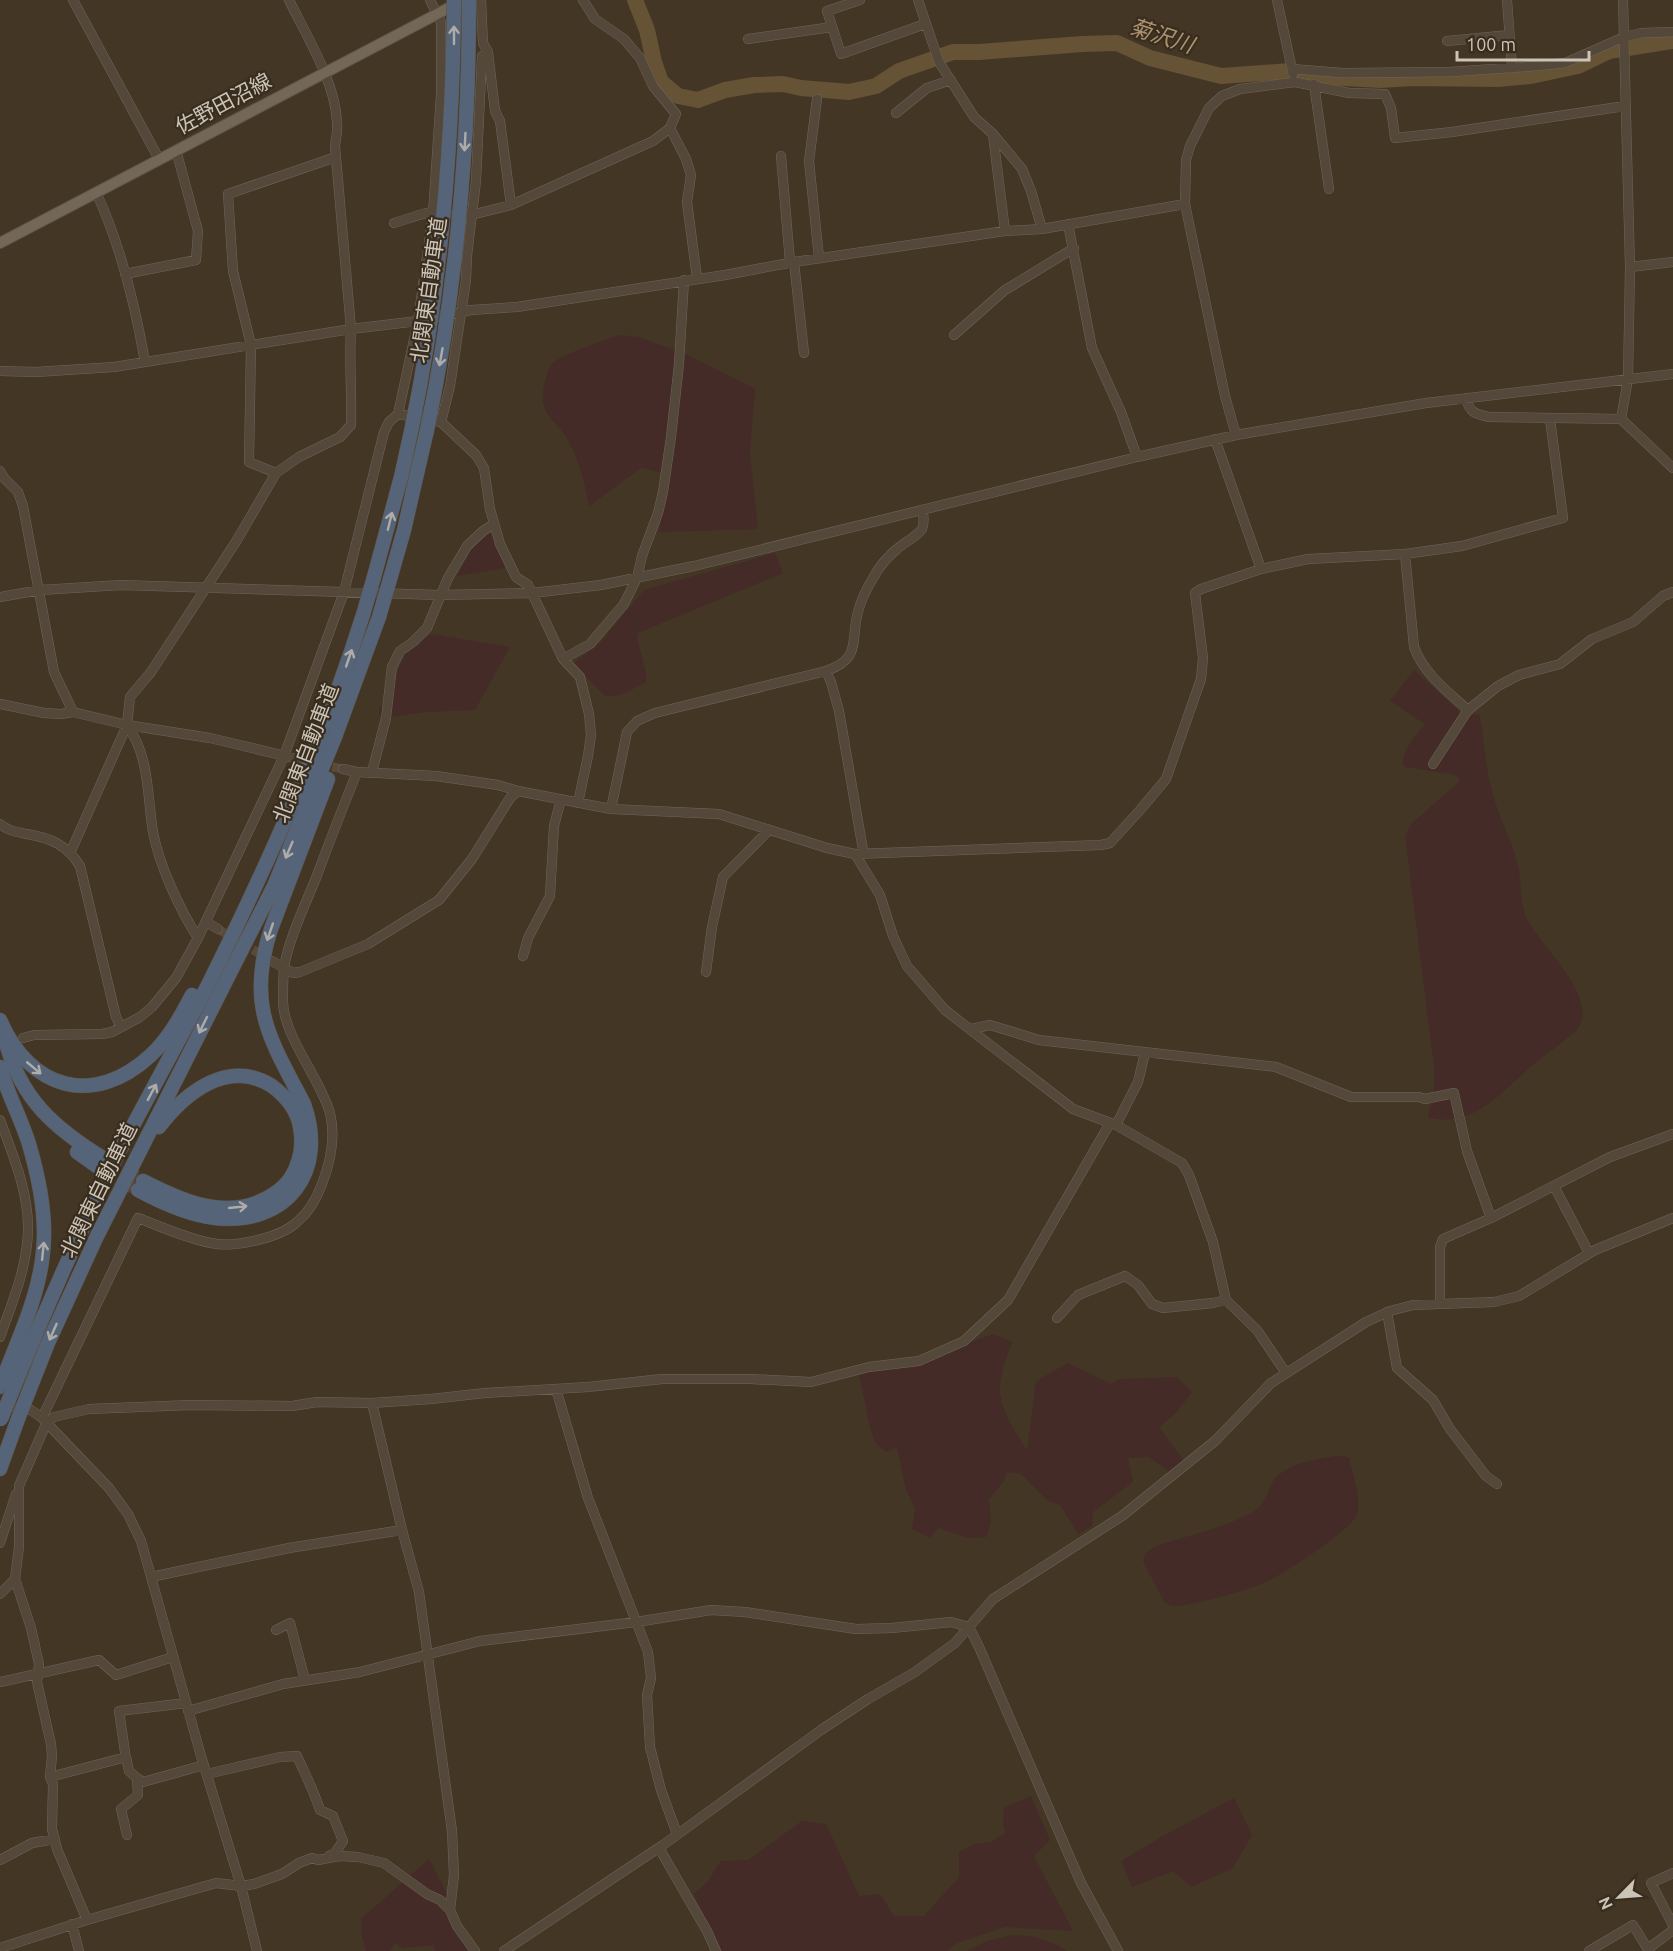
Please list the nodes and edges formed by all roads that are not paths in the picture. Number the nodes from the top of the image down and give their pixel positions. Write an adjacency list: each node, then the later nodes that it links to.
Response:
1 (73, 0): 39 (street)
2 (289, 0): 25 (street)
3 (430, 0): 13 (street)
4 (454, 0): 110 (highway, 北関東自動車道, one-way to 4, bridge)
5 (467, 0): 13 (main road, 佐野田沼線); 92 (highway, 北関東自動車道, one-way to 92, bridge)
6 (481, 0): 21 (street)
7 (583, 0): 34 (street)
8 (860, 0): 15 (street)
9 (918, 0): 14 (street)
10 (1277, 0): 24 (street)
11 (1507, 0): 17 (street)
12 (1623, 0): 18 (street)
13 (437, 13): 22 (street); 25 (main road, 佐野田沼線)
14 (926, 24): 15 (street); 26 (street)
15 (832, 27): 19 (street)
16 (1673, 32): 18 (street)
17 (1509, 34): 20 (street); 23 (street)
18 (1624, 37): 23 (street); 30 (street)
19 (748, 39)
20 (1447, 41)
21 (485, 54): 22 (street); 33 (street); 43 (street)
22 (441, 58): 31 (street)
23 (1512, 68): 24 (street)
24 (1292, 69): 27 (street)
25 (323, 72): 36 (main road, 佐野田沼線); 38 (street)
26 (951, 80): 32 (street); 35 (street)
27 (1295, 82): 28 (street); 42 (street)
28 (1314, 84): 30 (street); 40 (street)
29 (817, 99): 52 (street)
30 (1625, 106): 55 (street)
31 (439, 113): 33 (street); 44 (street)
32 (896, 113)
33 (480, 116): 45 (street)
34 (670, 128): 43 (street); 57 (street)
35 (993, 134): 48 (street); 49 (street)
36 (176, 150): 39 (main road, 佐野田沼線); 56 (street)
37 (782, 156): 53 (street)
38 (336, 157): 61 (street); 63 (street)
39 (159, 159): 41 (main road, 佐野田沼線)
40 (1329, 189)
41 (96, 192): 50 (main road, 佐野田沼線); 56 (street)
42 (1185, 204): 47 (street); 74 (street)
43 (511, 205): 45 (street)
44 (433, 211): 45 (street); 46 (street); 60 (street)
45 (473, 214): 59 (street)
46 (393, 223)
47 (1068, 224): 48 (street); 51 (street)
48 (1042, 229): 49 (street)
49 (1005, 231): 52 (street)
50 (0, 243)
51 (1074, 248): 62 (street); 76 (street)
52 (819, 258): 53 (street)
53 (792, 262): 57 (street); 64 (street)
54 (1673, 262): 55 (street)
55 (1630, 267): 68 (street)
56 (125, 274): 65 (street)
57 (698, 278): 58 (street)
58 (684, 280): 59 (street); 84 (street)
59 (461, 311): 60 (street); 73 (street)
60 (418, 321): 61 (street); 70 (street)
61 (351, 329): 63 (street); 79 (street)
62 (954, 335)
63 (251, 345): 65 (street); 79 (street)
64 (804, 353)
65 (145, 362): 66 (street)
66 (0, 371)
67 (1673, 374): 68 (street)
68 (1628, 379): 69 (street); 72 (street)
69 (1466, 398): 71 (street); 74 (street)
70 (398, 414): 73 (street); 87 (street)
71 (1550, 419): 72 (street); 82 (street)
72 (1621, 419): 77 (street)
73 (441, 422): 81 (street)
74 (1236, 435): 75 (street)
75 (1215, 439): 76 (street); 83 (street)
76 (1137, 457): 80 (street)
77 (1673, 468)
78 (0, 471): 86 (street)
79 (276, 473): 85 (street)
80 (923, 510): 84 (street); 94 (street)
81 (494, 524): 89 (street); 90 (street)
82 (1405, 554): 83 (street); 96 (street)
83 (1261, 569): 113 (street)
84 (638, 578): 89 (street); 93 (street)
85 (206, 587): 86 (street); 87 (street); 98 (street)
86 (40, 590): 91 (street); 97 (street)
87 (344, 592): 90 (street); 99 (street)
88 (1673, 592): 96 (street)
89 (532, 593): 90 (street); 93 (street)
90 (440, 595): 104 (street)
91 (0, 597)
92 (363, 659): 135 (highway, 北関東自動車道, one-way to 135); 135 (highway, one-way to 135)
93 (563, 659): 107 (street)
94 (826, 671): 108 (street); 113 (street)
95 (0, 704): 97 (street)
96 (1468, 710): 101 (street)
97 (73, 712): 98 (street)
98 (127, 726): 99 (street); 112 (street); 116 (street)
99 (284, 756): 100 (street); 114 (street)
100 (298, 759)
101 (1433, 764)
102 (343, 769): 103 (street)
103 (357, 772): 104 (street); 119 (street)
104 (372, 772): 105 (street)
105 (518, 791): 106 (street); 119 (street)
106 (561, 799): 107 (street); 117 (street)
107 (578, 803): 108 (street)
108 (610, 809): 111 (street)
109 (0, 824): 112 (street)
110 (282, 830): 121 (highway, one-way to 110); 142 (highway, 北関東自動車道, one-way to 110)
111 (769, 830): 113 (street); 120 (street)
112 (71, 851): 122 (street)
113 (858, 854): 123 (street)
114 (206, 922): 115 (street); 116 (street)
115 (218, 929)
116 (198, 938): 122 (street)
117 (523, 956)
118 (272, 961): 119 (street)
119 (284, 968): 147 (street)
120 (706, 972)
121 (0, 1019): 126 (highway)
122 (121, 1027): 124 (street)
123 (971, 1029): 125 (street); 129 (street)
124 (23, 1038)
125 (1145, 1053): 129 (street); 132 (street)
126 (0, 1060)
127 (0, 1067): 142 (highway, one-way to 127)
128 (0, 1120): 140 (street)
129 (1113, 1124): 136 (street); 143 (street)
130 (1673, 1134): 131 (street)
131 (1554, 1186): 132 (street); 134 (street)
132 (1491, 1218): 137 (street)
133 (1673, 1218): 134 (street)
134 (1589, 1254): 137 (street)
135 (70, 1295): 148 (highway, 北関東自動車道, one-way to 148, bridge)
136 (1226, 1300): 139 (street); 141 (street)
137 (1440, 1304): 138 (street)
138 (1387, 1312): 141 (street); 149 (street)
139 (1058, 1318)
140 (0, 1335)
141 (1286, 1373): 157 (street)
142 (6, 1389): 146 (highway, 北関東自動車道, bridge)
143 (556, 1389): 144 (street); 156 (street)
144 (372, 1403): 147 (street); 151 (street)
145 (0, 1404): 147 (street)
146 (1, 1421)
147 (44, 1421): 150 (street); 153 (street)
148 (0, 1469)
149 (1497, 1484)
150 (19, 1486): 152 (street); 154 (street)
151 (402, 1530): 153 (street); 159 (street)
152 (0, 1543)
153 (152, 1577): 160 (street)
154 (15, 1579): 155 (street); 161 (street)
155 (0, 1594)
156 (636, 1622): 157 (street); 159 (street); 169 (street)
157 (969, 1627): 169 (street); 189 (street)
158 (276, 1630): 162 (street)
159 (428, 1656): 162 (street); 177 (street)
160 (173, 1657): 161 (street); 164 (street)
161 (39, 1674): 163 (street); 167 (street)
162 (305, 1680): 164 (street)
163 (0, 1682)
164 (187, 1707): 165 (street); 166 (street)
165 (126, 1759): 167 (street); 168 (street)
166 (205, 1769): 168 (street); 173 (street); 176 (street)
167 (50, 1777): 171 (street)
168 (137, 1778): 170 (street)
169 (678, 1834): 172 (street)
170 (127, 1835)
171 (55, 1839): 174 (street); 178 (street)
172 (659, 1848): 187 (street); 188 (street)
173 (326, 1858): 176 (street); 177 (street)
174 (0, 1860)
175 (1673, 1873): 180 (street)
176 (241, 1886): 178 (street); 185 (street)
177 (450, 1910): 186 (street)
178 (87, 1920): 179 (street)
179 (72, 1924): 182 (street); 184 (street)
180 (1673, 1925)
181 (1673, 1930): 183 (street)
182 (0, 1948)
183 (1649, 1950): 190 (street)
184 (79, 1951)
185 (257, 1951)
186 (475, 1951)
187 (504, 1951)
188 (716, 1951)
189 (1118, 1951)
190 (1589, 1951)

